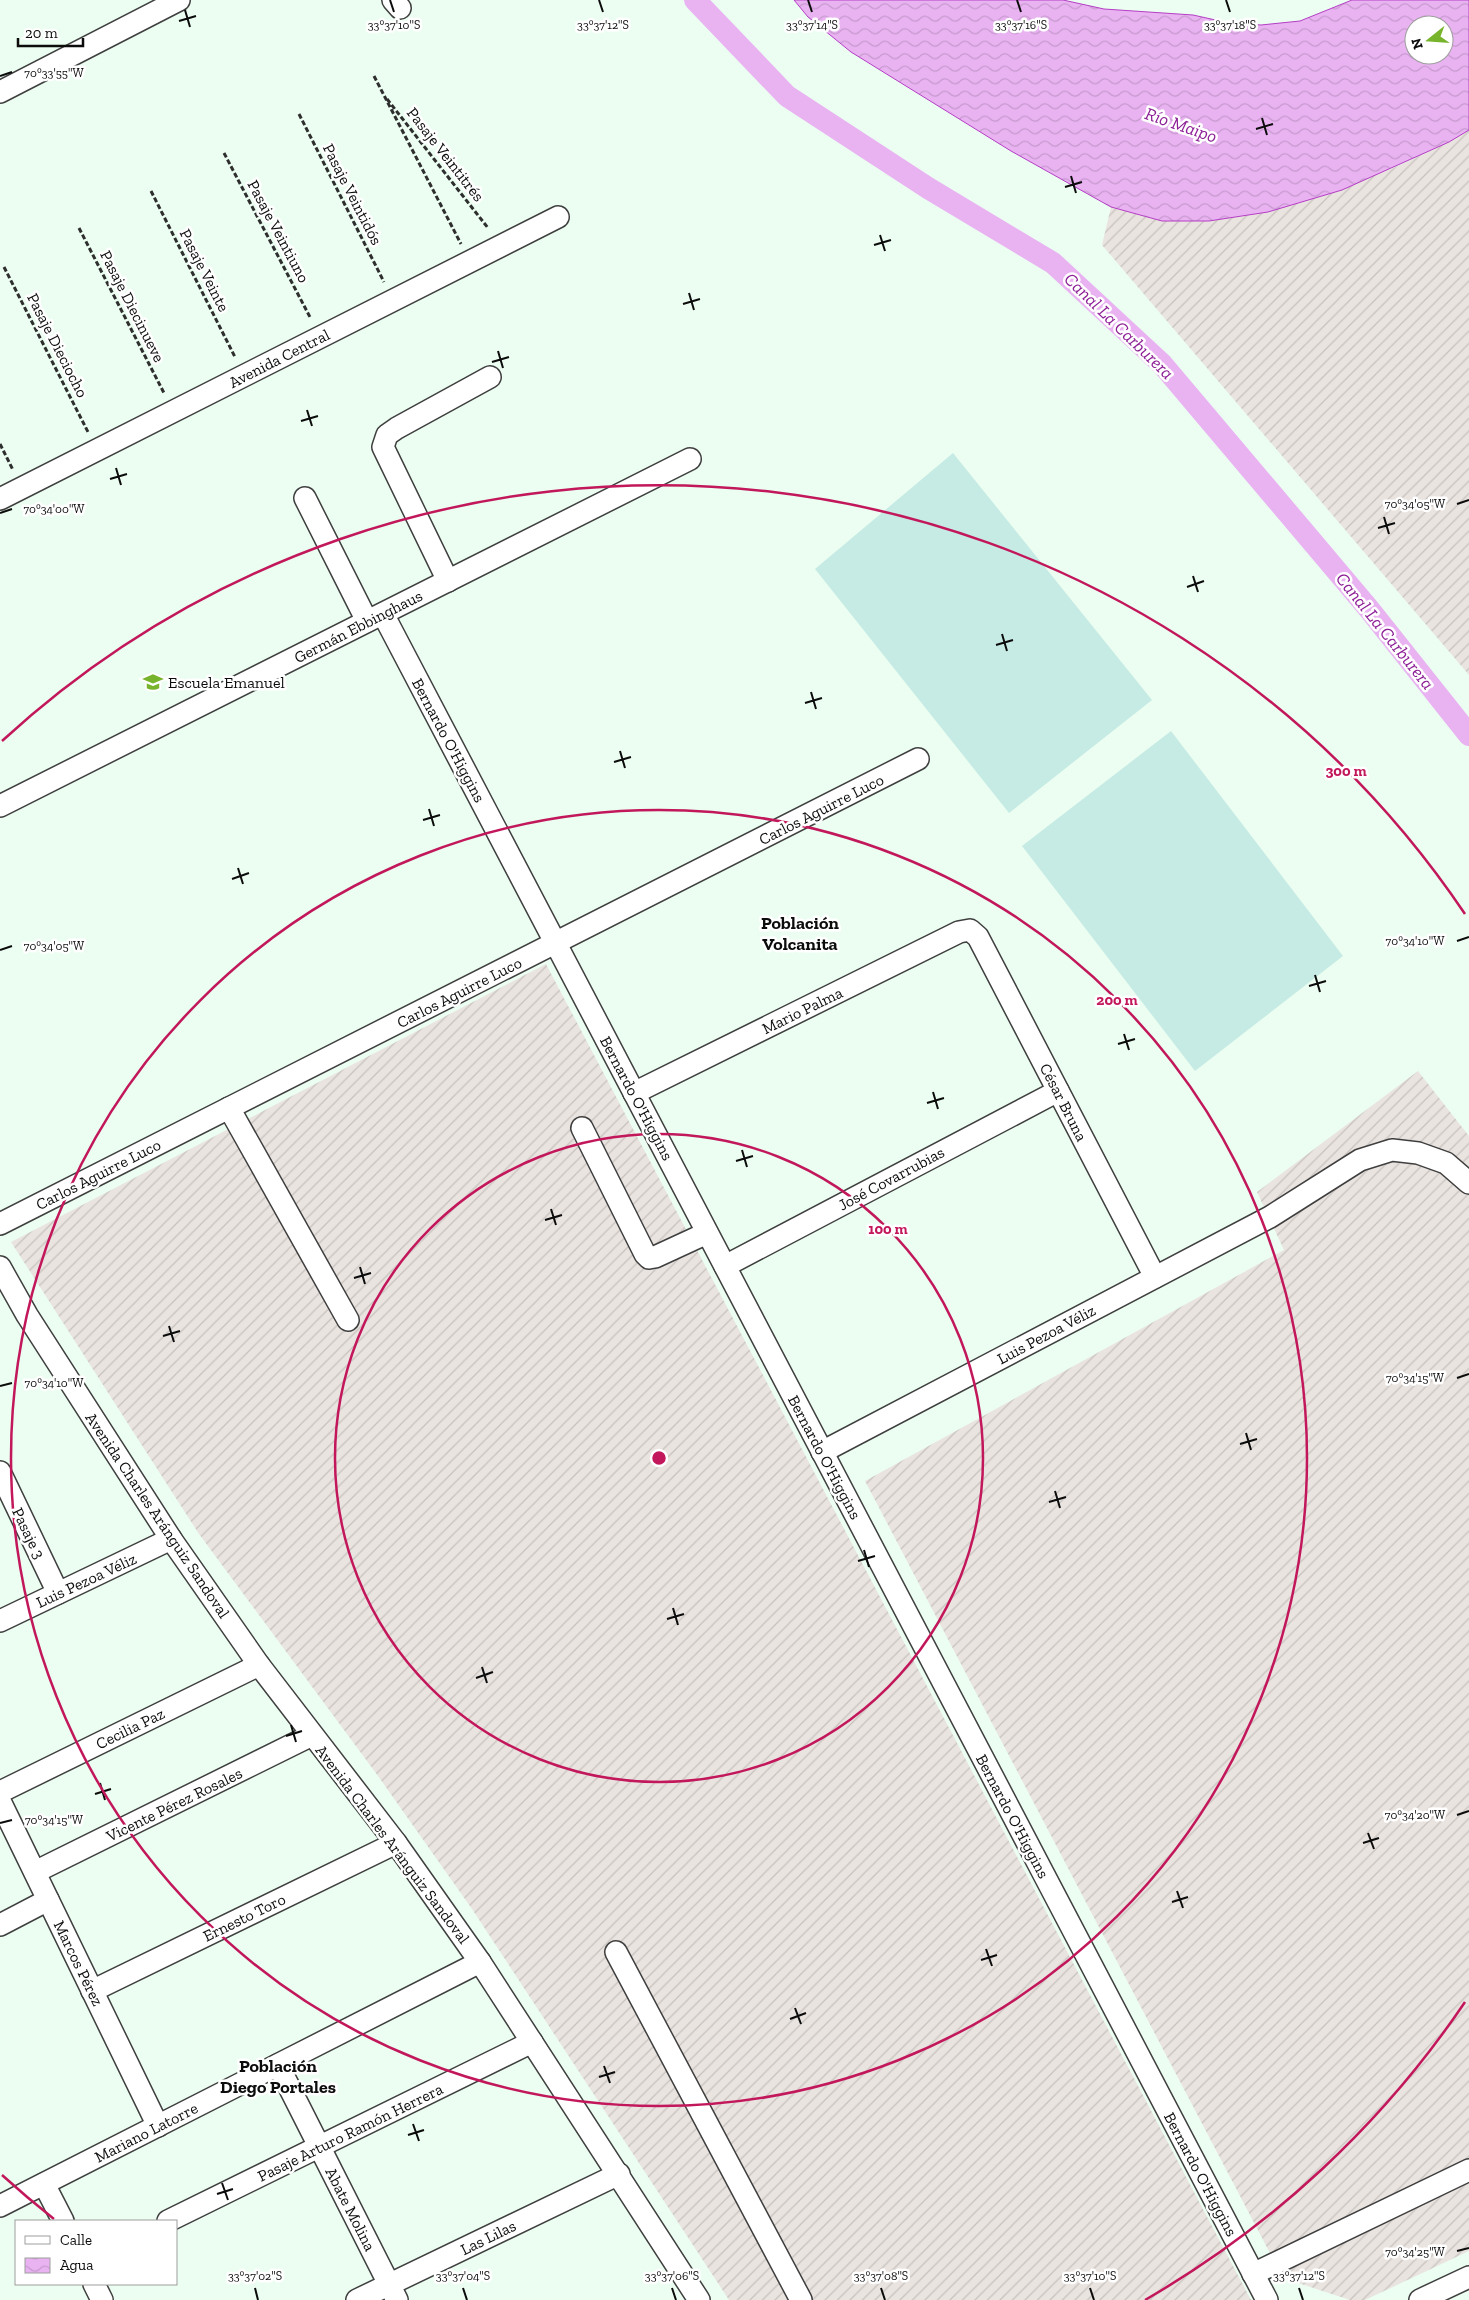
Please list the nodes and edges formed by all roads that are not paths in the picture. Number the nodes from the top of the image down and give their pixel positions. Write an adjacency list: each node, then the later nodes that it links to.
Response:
1 (179, 0): 2 (street)
2 (0, 92)
3 (558, 218): 7 (street, Avenida Central)
4 (490, 377): 8 (street)
5 (690, 459): 8 (street, Germán Ebbinghaus)
6 (305, 498): 9 (street, Bernardo O'Higgins)
7 (0, 499)
8 (448, 581): 9 (street, Germán Ebbinghaus)
9 (375, 618): 11 (street, Germán Ebbinghaus); 13 (street, Bernardo O'Higgins)
10 (918, 759): 13 (street, Carlos Aguirre Luco)
11 (0, 806)
12 (970, 930): 14 (street, César Bruna); 15 (street, Mario Palma)
13 (556, 943): 15 (street, Bernardo O'Higgins); 16 (street, Carlos Aguirre Luco)
14 (1058, 1091): 21 (street, José Covarrubias); 23 (street, César Bruna)
15 (634, 1093): 20 (street, Bernardo O'Higgins)
16 (229, 1108): 19 (street, Carlos Aguirre Luco); 24 (street)
17 (582, 1128): 20 (street)
18 (1469, 1183): 23 (street, Luis Pezoa Véliz)
19 (0, 1224)
20 (707, 1233): 21 (street, Bernardo O'Higgins)
21 (725, 1266): 25 (street, Bernardo O'Higgins)
22 (0, 1267): 27 (street, Avenida Charles Aránguiz Sandoval)
23 (1154, 1277): 25 (street, Luis Pezoa Véliz)
24 (348, 1320)
25 (822, 1452): 51 (street, Bernardo O'Higgins)
26 (0, 1472): 28 (street, Pasaje 3)
27 (171, 1539): 28 (street, Luis Pezoa Véliz); 30 (street, Avenida Charles Aránguiz Sandoval)
28 (58, 1593): 29 (street, Luis Pezoa Véliz)
29 (0, 1620)
30 (259, 1665): 31 (street, Avenida Charles Aránguiz Sandoval); 32 (street, Cecilia Paz)
31 (312, 1735): 34 (street, Avenida Charles Aránguiz Sandoval); 35 (street, Vicente Pérez Rosales)
32 (0, 1792)
33 (0, 1800): 35 (street, Marcos Pérez)
34 (396, 1843): 39 (street, Avenida Charles Aránguiz Sandoval); 40 (street, Ernesto Toro)
35 (35, 1872): 36 (street, Marcos Pérez)
36 (48, 1900): 37 (street); 40 (street, Marcos Pérez)
37 (0, 1925)
38 (616, 1952): 59 (street)
39 (480, 1962): 41 (street, Avenida Charles Aránguiz Sandoval); 42 (street, Mariano Latorre)
40 (92, 1990): 43 (street, Marcos Pérez)
41 (532, 2042): 44 (street, Pasaje Arturo Ramón Herrera); 46 (street, Avenida Charles Aránguiz Sandoval)
42 (278, 2065): 43 (street, Mariano Latorre); 44 (street, Abate Molina)
43 (158, 2126): 47 (street, Mariano Latorre)
44 (320, 2146): 50 (street, Pasaje Arturo Ramón Herrera); 54 (street, Abate Molina)
45 (1469, 2170): 51 (street)
46 (619, 2174): 54 (street, Las Lilas); 58 (street, Avenida Charles Aránguiz Sandoval)
47 (44, 2184): 48 (street, Mariano Latorre); 49 (street)
48 (0, 2206)
49 (62, 2220)
50 (170, 2220)
51 (1253, 2274): 55 (street, Bernardo O'Higgins)
52 (1469, 2277): 60 (street)
53 (94, 2285): 56 (street)
54 (393, 2292): 57 (street, Las Lilas)
55 (1268, 2299)
56 (102, 2300)
57 (357, 2300)
58 (699, 2300)
59 (801, 2300)
60 (1420, 2300)

